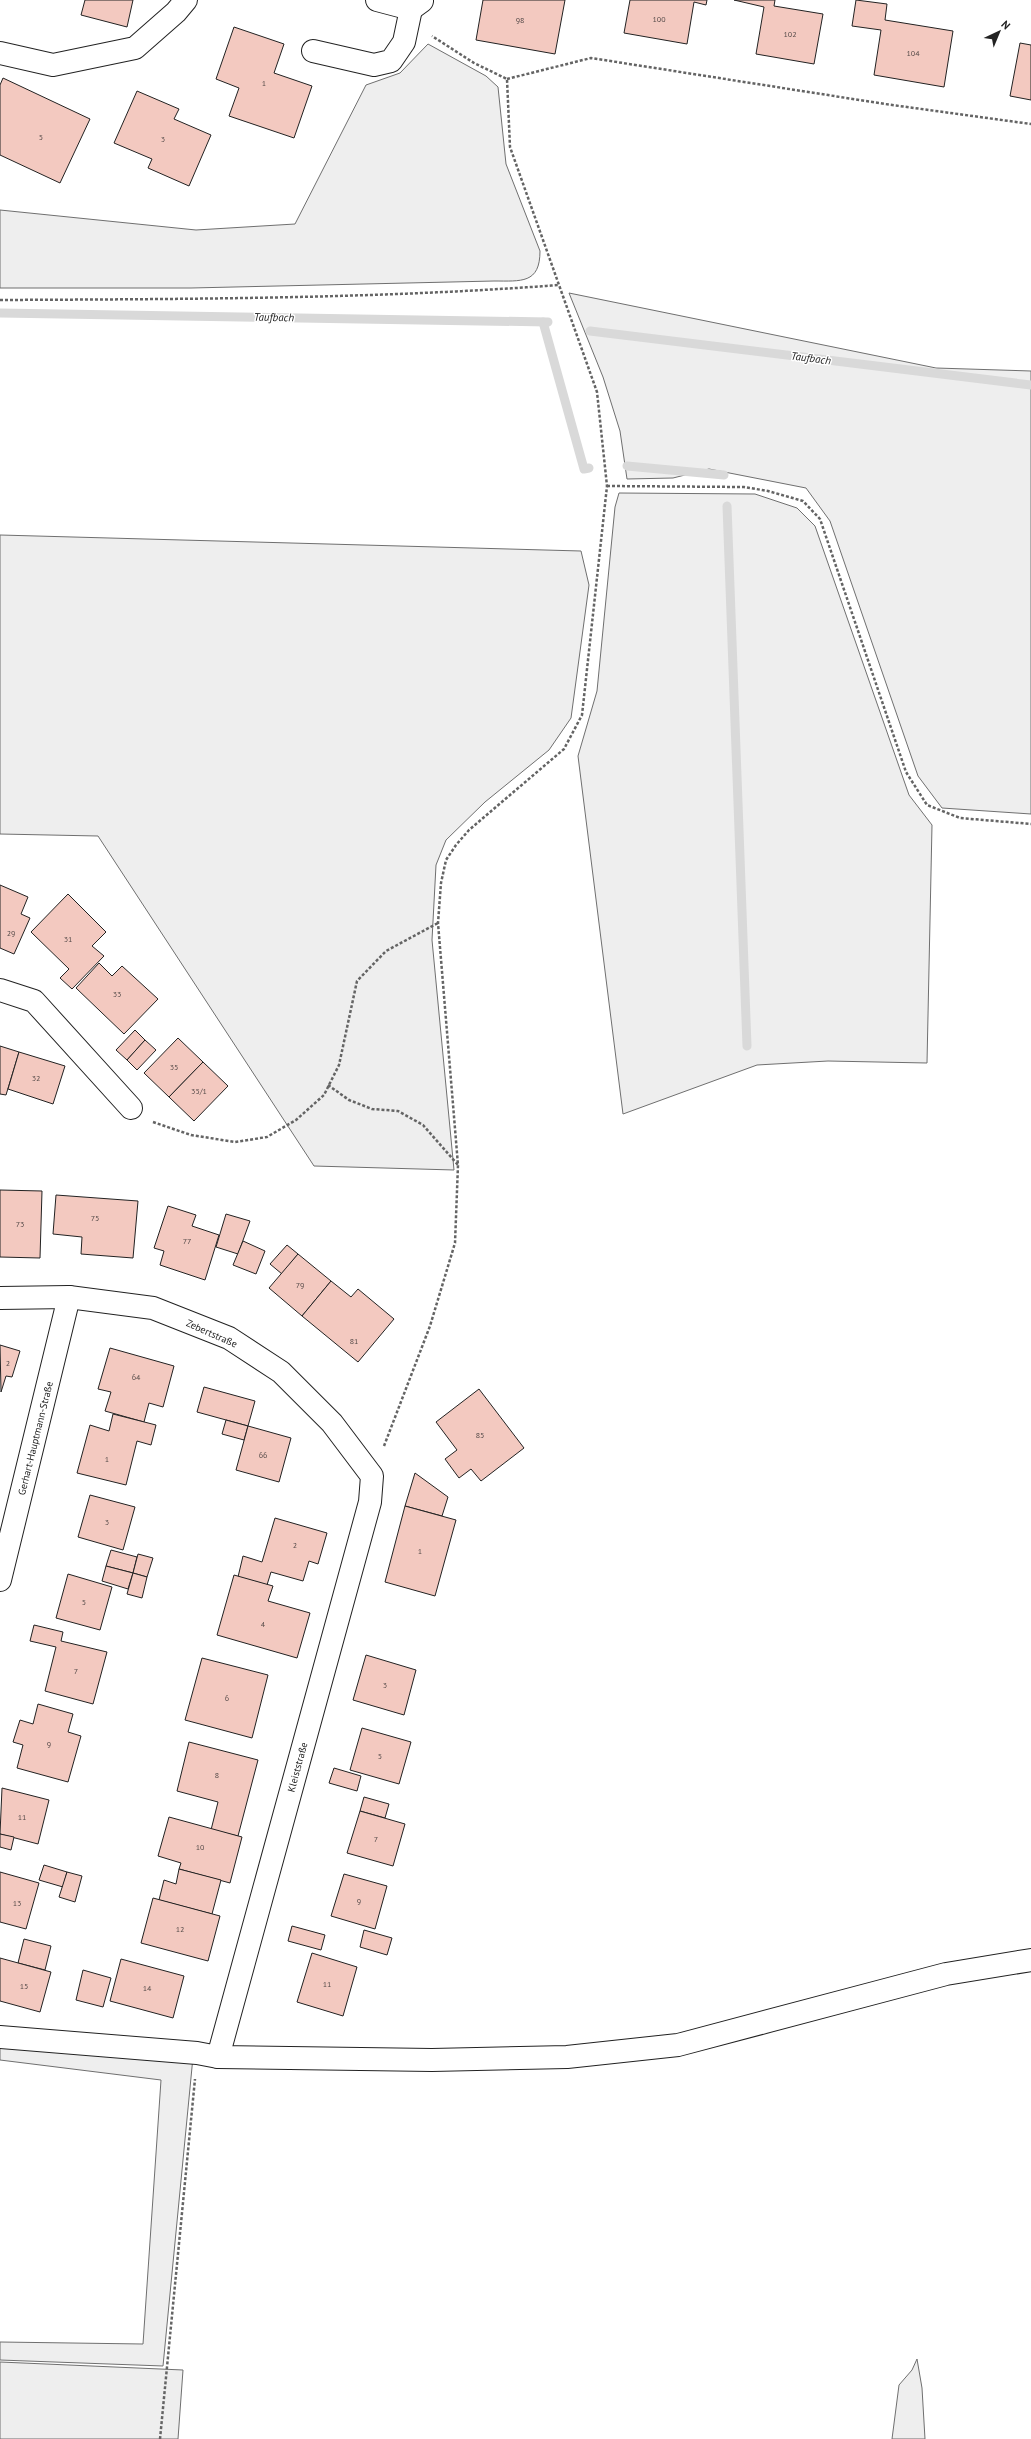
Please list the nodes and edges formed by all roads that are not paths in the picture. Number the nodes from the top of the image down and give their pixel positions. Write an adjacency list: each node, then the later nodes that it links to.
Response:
1 (186, 0): 5 (street)
2 (377, 0): 3 (street)
3 (417, 4): 4 (street)
4 (313, 51)
5 (0, 53)
6 (0, 990): 7 (street)
7 (131, 1108)
8 (69, 1297): 9 (street, Zebertstraße); 10 (street, Zebertstraße); 11 (street, Gerhart-Hauptmann-Straße)
9 (0, 1298)
10 (372, 1476): 14 (street, Kleiststraße)
11 (0, 1580)
12 (1031, 1960): 14 (street)
13 (0, 2036): 14 (street)
14 (207, 2055)

